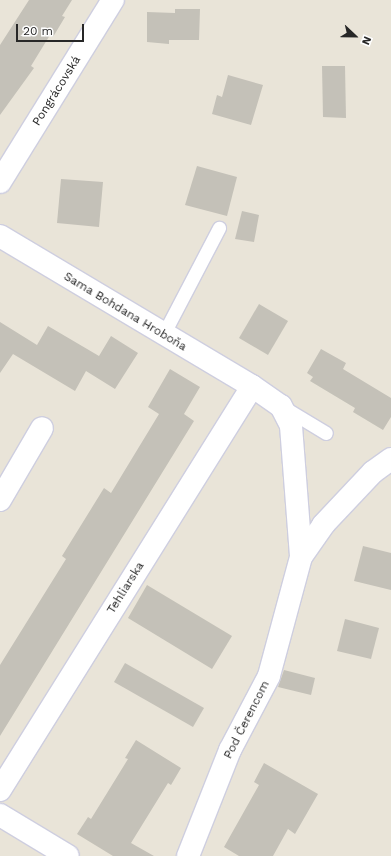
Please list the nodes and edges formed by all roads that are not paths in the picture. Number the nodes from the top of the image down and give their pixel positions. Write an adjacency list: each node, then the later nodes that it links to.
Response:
1 (113, 0): 2 (street, Pongrácovská)
2 (0, 182)
3 (219, 228): 5 (lane)
4 (0, 236): 5 (street, Sama Bohdana Hroboňa)
5 (163, 335): 6 (street, Sama Bohdana Hroboňa)
6 (252, 386): 7 (street, Pod Čerencom); 13 (street, Tehliarska)
7 (281, 406): 9 (lane); 12 (street, Pod Čerencom)
8 (42, 428): 11 (street)
9 (326, 433)
10 (391, 459): 12 (street, Pod Čerencom)
11 (0, 500)
12 (301, 557): 16 (street, Pod Čerencom)
13 (0, 790)
14 (0, 815): 15 (street)
15 (68, 856)
16 (188, 856)

